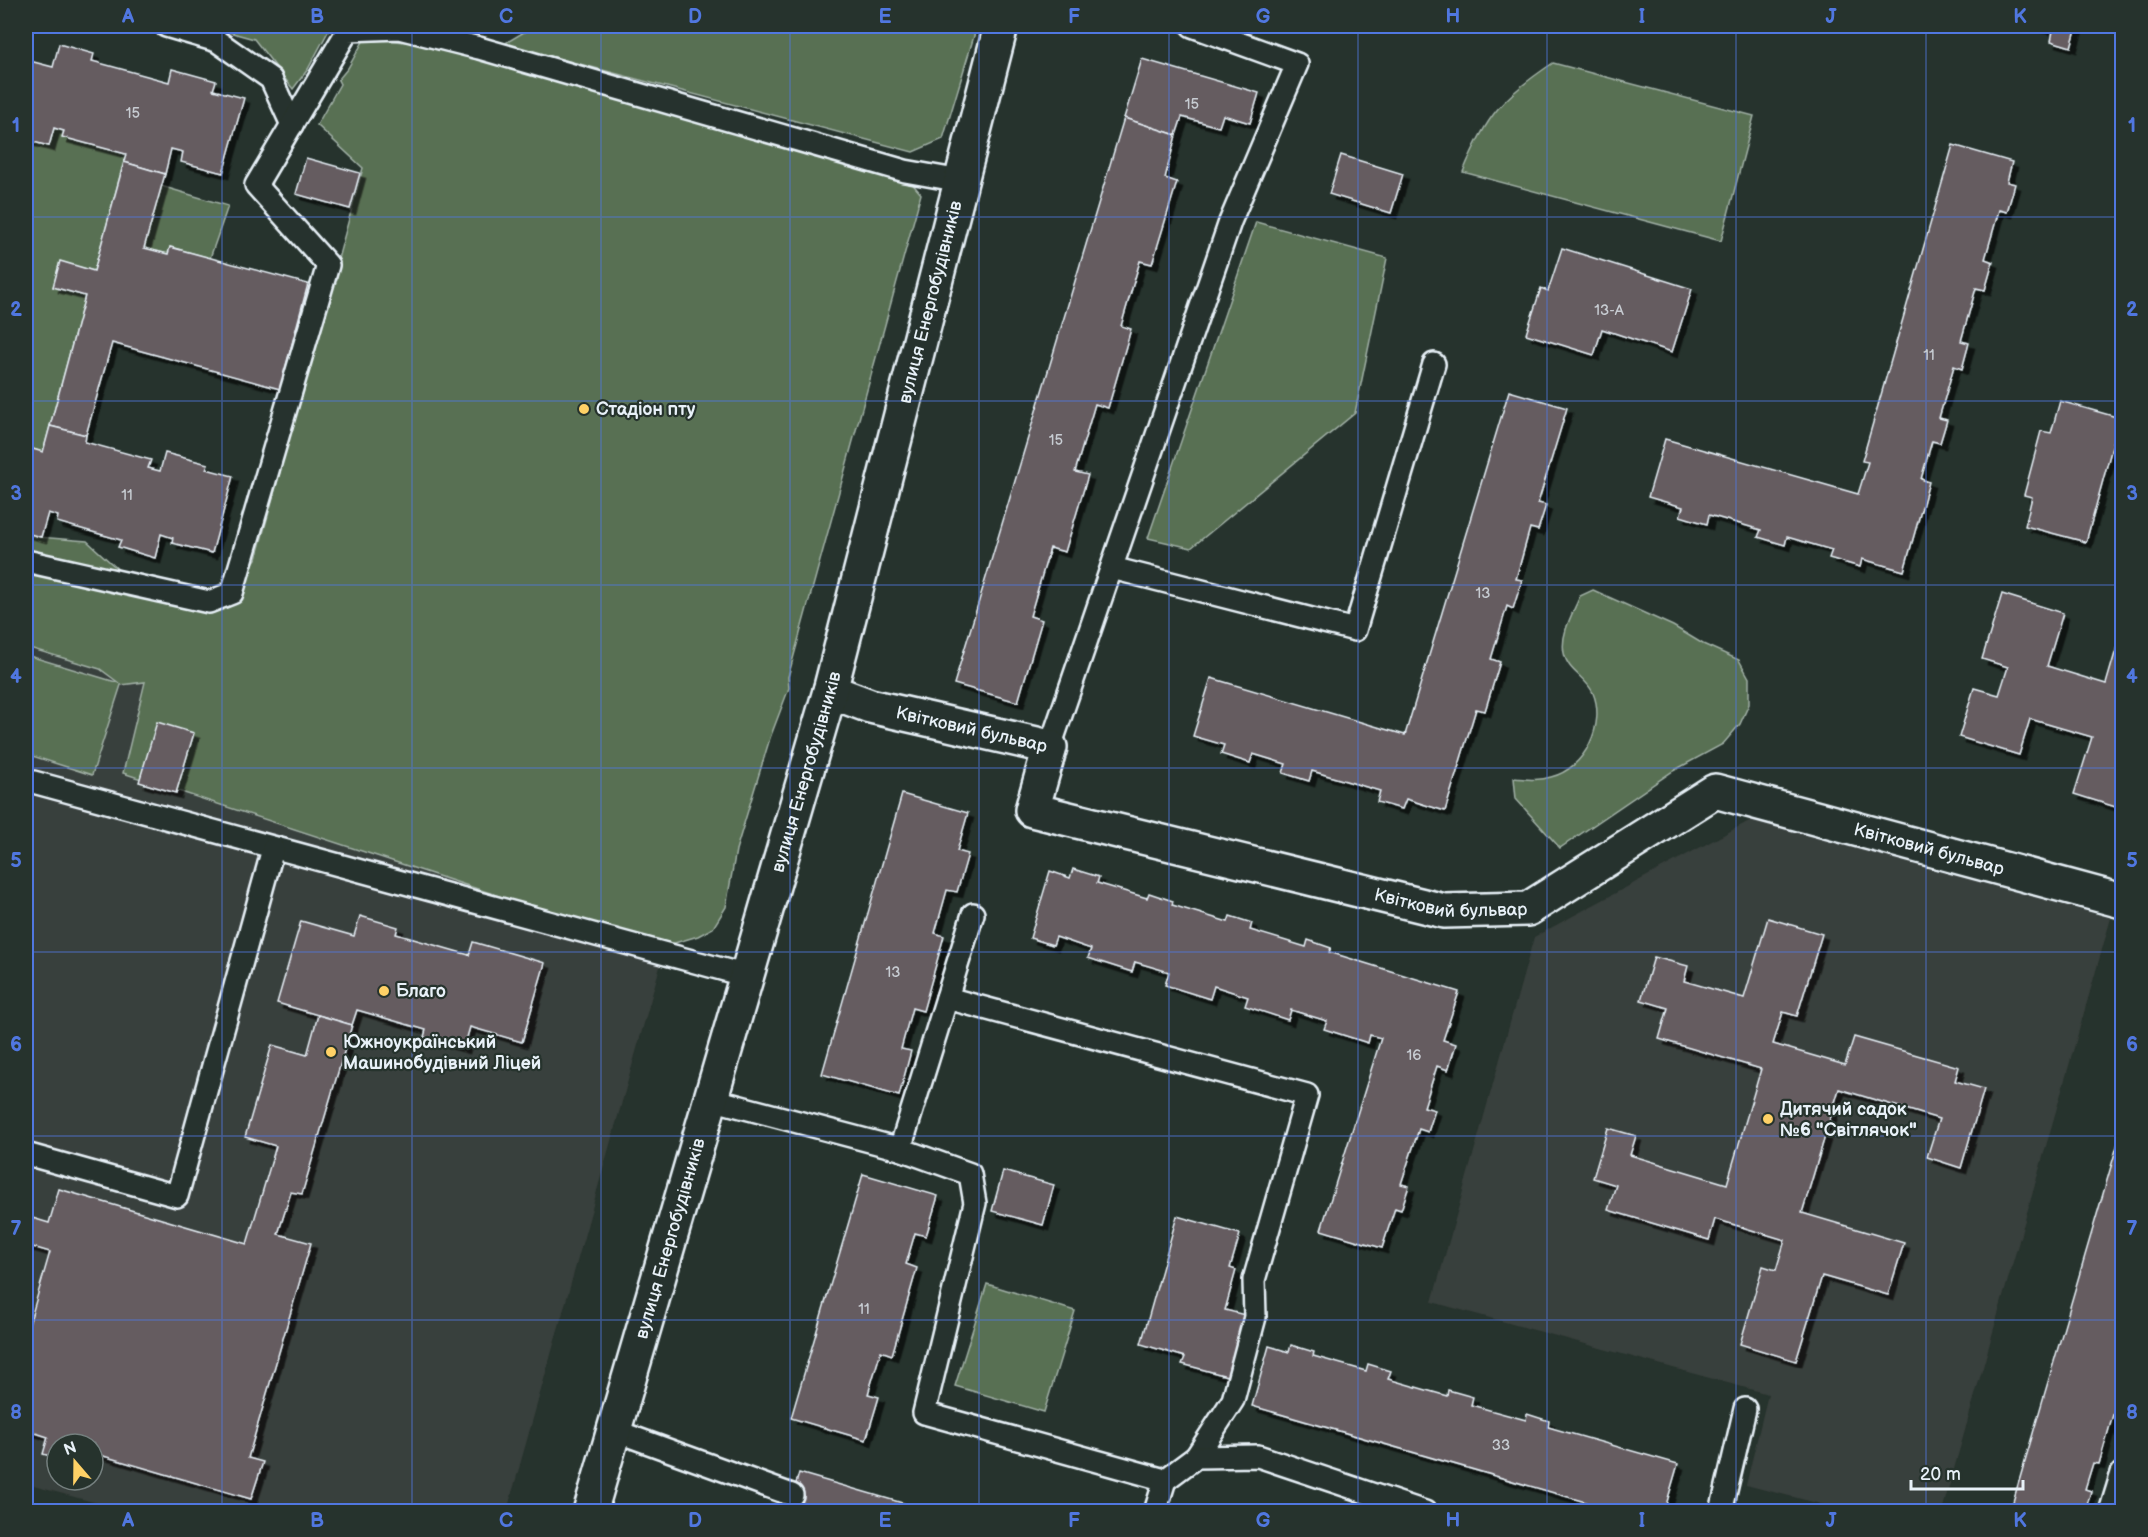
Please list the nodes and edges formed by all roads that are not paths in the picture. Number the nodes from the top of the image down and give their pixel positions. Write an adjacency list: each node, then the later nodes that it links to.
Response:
1 (166, 26): 4 (lane)
2 (1001, 26): 5 (street, вулиця Енергобудівників)
3 (1192, 26): 8 (lane)
4 (292, 125): 5 (lane); 7 (lane)
5 (960, 181): 9 (street, вулиця Енергобудівників)
6 (1434, 364): 8 (lane)
7 (26, 561)
8 (1112, 567): 10 (lane)
9 (830, 692): 10 (street, Квітковий бульвар); 15 (street, вулиця Енергобудівників)
10 (1050, 747): 13 (street, Квітковий бульвар)
11 (26, 780): 12 (lane)
12 (273, 849): 15 (lane); 19 (lane)
13 (2122, 901)
14 (973, 914): 16 (lane)
15 (747, 976): 17 (street, вулиця Енергобудівників)
16 (947, 998): 18 (lane); 22 (lane)
17 (711, 1099): 18 (lane); 21 (street, вулиця Енергобудівників)
18 (900, 1149): 24 (lane)
19 (26, 1154)
20 (1745, 1409): 29 (lane)
21 (613, 1430): 25 (lane); 26 (street, вулиця Енергобудівників)
22 (1196, 1457): 24 (lane); 28 (lane)
23 (2122, 1473): 30 (lane)
24 (1165, 1480): 27 (lane)
25 (792, 1495)
26 (590, 1512)
27 (1155, 1512)
28 (1425, 1512)
29 (1721, 1512)
30 (2110, 1512)

